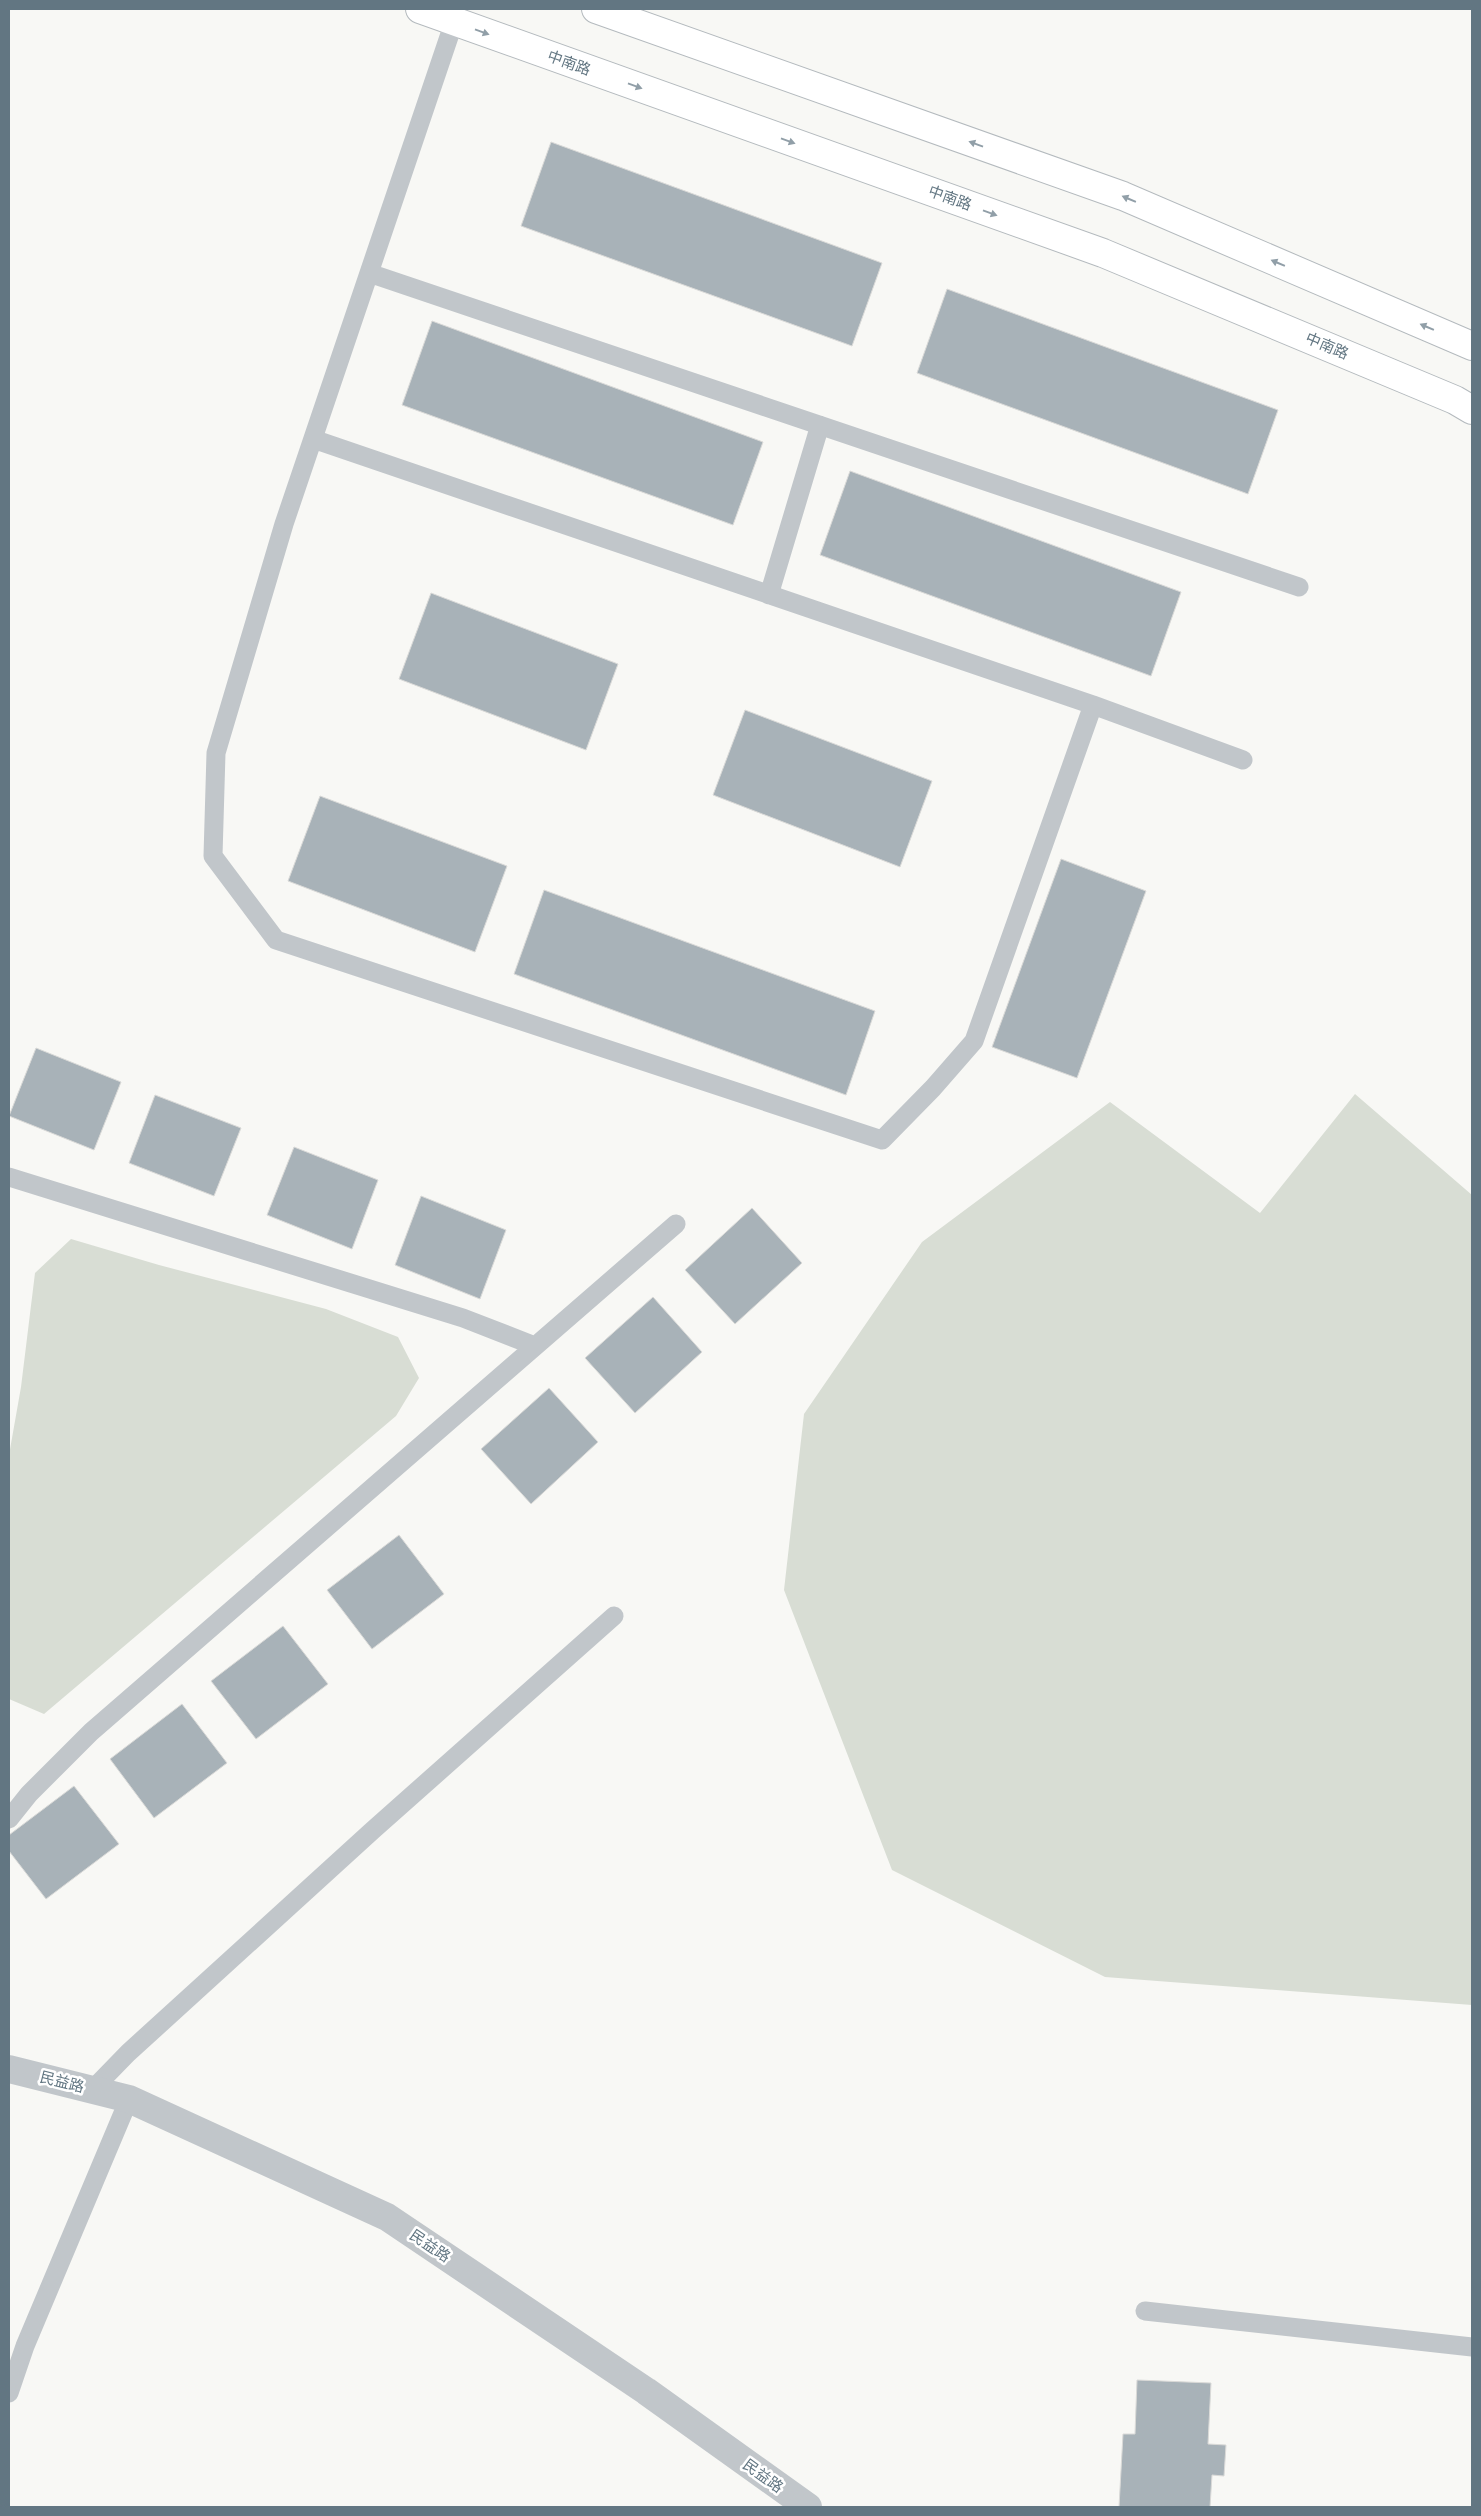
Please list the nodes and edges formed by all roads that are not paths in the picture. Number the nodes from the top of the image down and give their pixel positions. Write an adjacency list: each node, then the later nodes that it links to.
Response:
1 (420, 9): 3 (main road, 中南路)
2 (596, 9): 5 (main road, one-way to 2)
3 (454, 22): 4 (lane); 6 (main road, 中南路, one-way to 6)
4 (369, 272): 7 (lane); 8 (lane)
5 (1472, 346)
6 (1472, 410)
7 (820, 425): 9 (lane); 10 (lane)
8 (313, 439): 10 (lane); 11 (lane)
9 (1299, 587)
10 (769, 595): 11 (lane)
11 (1093, 705): 12 (lane)
12 (1243, 760)
13 (9, 1177): 15 (lane)
14 (676, 1224): 15 (lane)
15 (535, 1346): 17 (lane)
16 (614, 1616): 19 (lane)
17 (9, 1819)
18 (9, 2069): 19 (street, 民益路)
19 (92, 2090): 20 (street, 民益路)
20 (129, 2098): 23 (lane); 24 (street, 民益路)
21 (1145, 2311): 22 (lane)
22 (1472, 2347)
23 (9, 2393)
24 (808, 2507)

